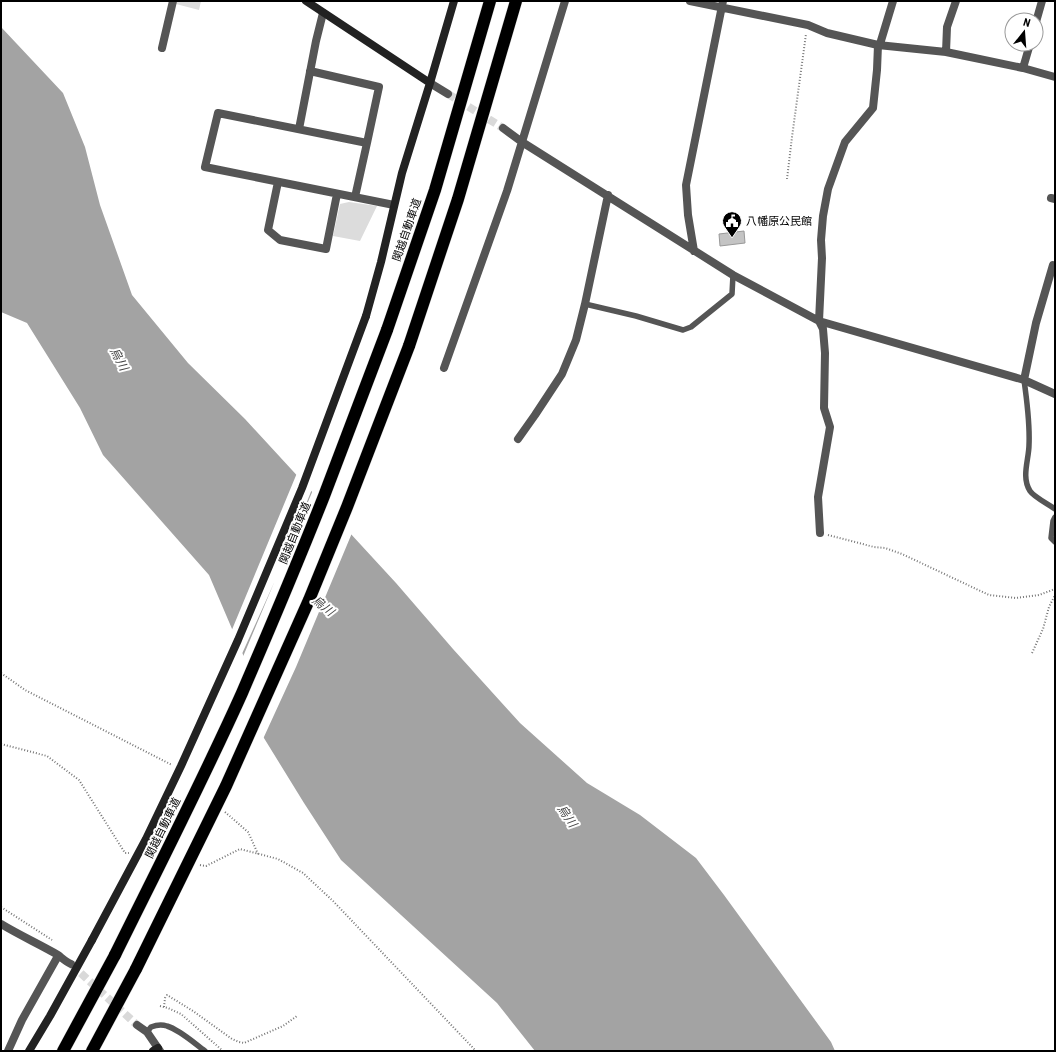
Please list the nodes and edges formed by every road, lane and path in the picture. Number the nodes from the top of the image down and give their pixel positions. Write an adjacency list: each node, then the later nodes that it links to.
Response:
1 (173, 1): 16 (street)
2 (306, 1): 13 (street)
3 (454, 1): 22 (street)
4 (490, 1): 70 (highway, 関越自動車道, bridge)
5 (516, 1): 71 (highway, bridge)
6 (565, 1): 26 (street)
7 (690, 1): 11 (street)
8 (893, 1): 15 (street)
9 (956, 1): 17 (street)
10 (1042, 1): 12 (street)
11 (722, 4): 14 (street); 34 (street)
12 (1039, 12)
13 (323, 13): 20 (street); 22 (street)
14 (808, 25): 15 (street); 28 (path)
15 (878, 44): 17 (street); 38 (street)
16 (162, 48)
17 (946, 52): 19 (street)
18 (1028, 52): 19 (street)
19 (1023, 68): 21 (street)
20 (310, 71): 25 (street); 27 (street)
21 (1055, 77)
22 (430, 83): 23 (street); 33 (street)
23 (448, 94)
24 (503, 128): 26 (street)
25 (300, 130): 27 (street); 29 (street)
26 (522, 142): 31 (street); 39 (street)
27 (367, 143): 32 (street)
28 (787, 179)
29 (278, 182): 30 (street); 30 (street)
30 (337, 194): 32 (street)
31 (608, 195): 34 (street); 37 (street)
32 (354, 197): 33 (street)
33 (394, 205): 69 (street, bridge)
34 (694, 251): 36 (street)
35 (1055, 266): 40 (street)
36 (733, 275): 37 (lane); 38 (street)
37 (585, 304): 42 (street)
38 (819, 321): 40 (street); 45 (street)
39 (444, 368)
40 (1024, 380): 41 (street); 43 (lane)
41 (1055, 394)
42 (518, 439)
43 (1055, 509)
44 (1055, 517): 46 (lane)
45 (820, 533): 47 (path)
46 (1055, 542)
47 (1055, 589)
48 (1055, 595): 49 (path)
49 (1032, 653)
50 (1, 673): 52 (path)
51 (1, 744): 54 (path)
52 (177, 770)
53 (225, 811): 55 (path)
54 (133, 854)
55 (258, 854): 56 (path); 74 (path)
56 (199, 865)
57 (1, 907): 58 (path)
58 (25, 922)
59 (1, 924): 60 (street)
60 (58, 956): 61 (street); 68 (street)
61 (71, 964)
62 (160, 1006): 63 (path)
63 (164, 1007): 64 (path); 73 (path)
64 (297, 1016)
65 (137, 1025): 66 (street)
66 (147, 1032): 67 (street); 72 (lane)
67 (157, 1050)
68 (8, 1051)
69 (29, 1051)
70 (63, 1051)
71 (92, 1051)
72 (205, 1051)
73 (223, 1051)
74 (476, 1051)

